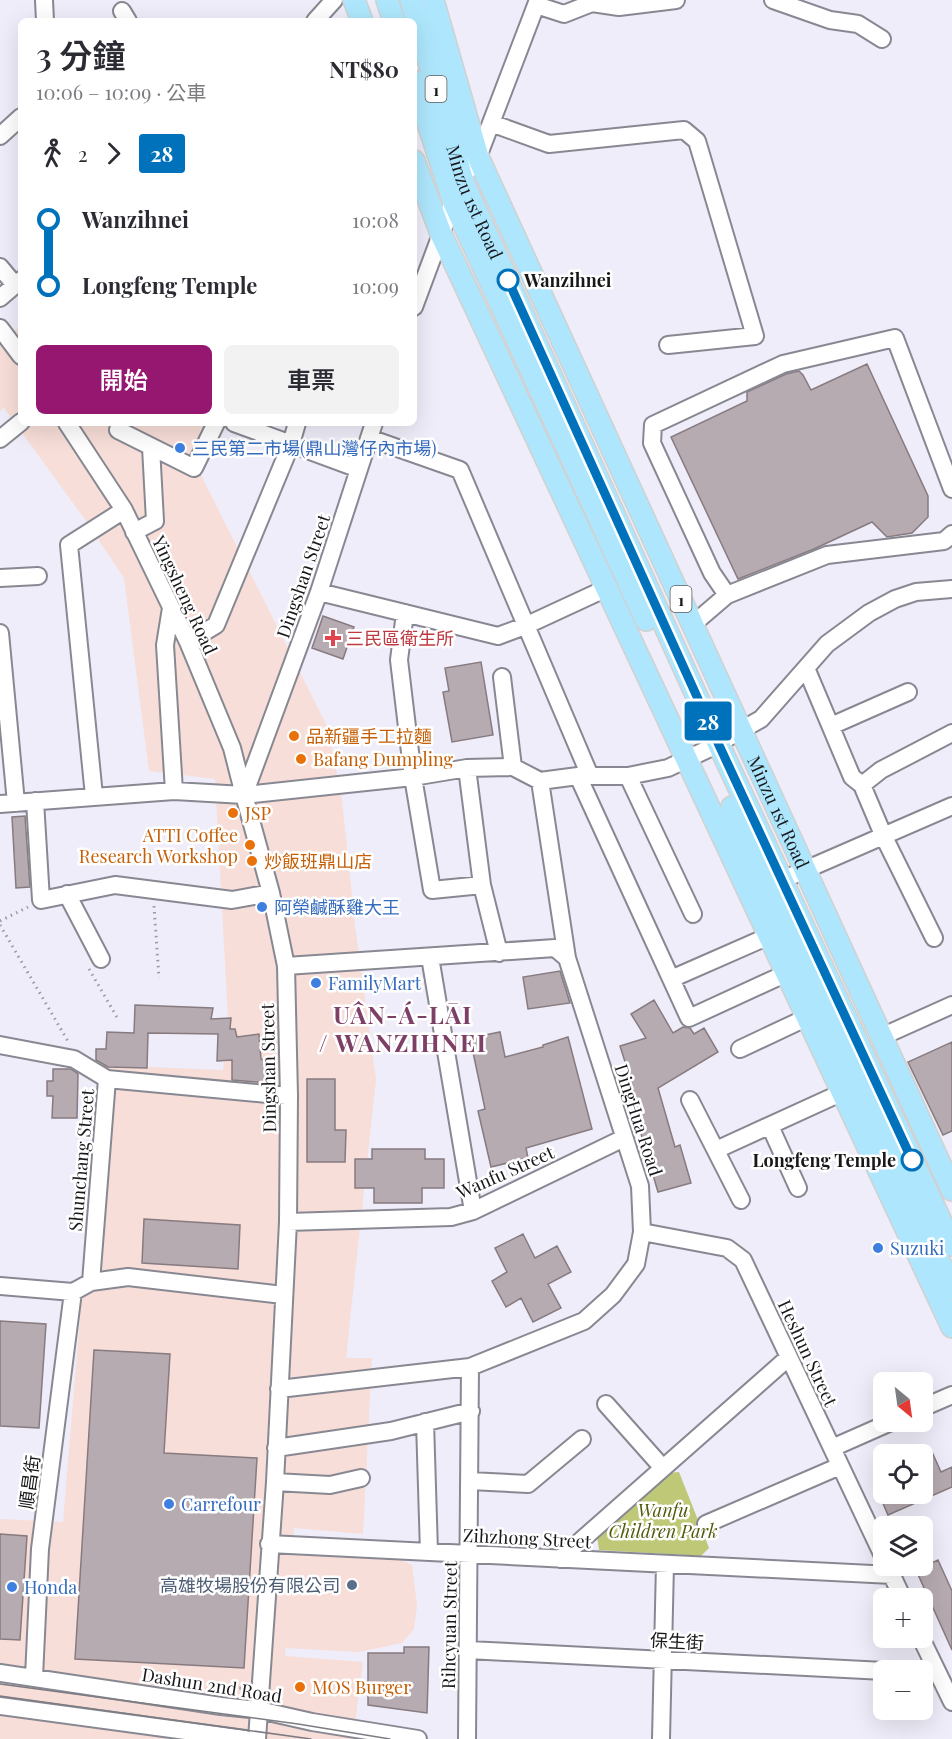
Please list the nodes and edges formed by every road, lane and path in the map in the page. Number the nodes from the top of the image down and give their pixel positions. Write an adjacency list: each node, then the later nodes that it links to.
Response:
1 (44, 0): 10 (street)
2 (334, 0): 11 (street)
3 (354, 0): 12 (main road)
4 (387, 0): 13 (main road)
5 (411, 0): 14 (main road, Minzu 1st Road / 1)
6 (433, 0): 21 (main road, Minzu 1st Road / 1)
7 (676, 0): 9 (street)
8 (773, 0): 16 (street)
9 (537, 3): 19 (street)
10 (45, 18)
11 (318, 18)
12 (361, 18)
13 (393, 18)
14 (416, 18)
15 (417, 21): 23 (main road, Minzu 1st Road / 1)
16 (882, 39)
17 (417, 90): 24 (main road, Minzu 1st Road / 1)
18 (18, 120): 20 (street)
19 (490, 123): 21 (street); 31 (street)
20 (0, 136)
21 (477, 157): 23 (street); 56 (main road, Minzu 1st Road / 1)
22 (417, 169): 25 (main road, Minzu 1st Road / 1)
23 (462, 178): 24 (street); 66 (main road, Minzu 1st Road / 1)
24 (454, 203): 25 (street); 66 (main road, Minzu 1st Road / 1)
25 (441, 234): 29 (street); 50 (main road, Minzu 1st Road / 1)
26 (0, 267): 27 (street)
27 (18, 283): 28 (street)
28 (0, 298)
29 (417, 298)
30 (0, 328): 32 (street)
31 (668, 345)
32 (18, 352)
33 (18, 424): 40 (street)
34 (70, 426): 45 (street, Yingsheng Road)
35 (120, 426): 42 (street)
36 (215, 426): 42 (street)
37 (242, 426): 41 (street)
38 (296, 426): 41 (street)
39 (372, 431): 43 (street, Dingshan Street); 57 (street)
40 (0, 439)
41 (291, 444): 43 (street); 59 (street)
42 (151, 447): 46 (street)
43 (359, 469): 52 (street, Dingshan Street)
44 (952, 489): 53 (street)
45 (124, 510): 46 (street, Yingsheng Road); 76 (street)
46 (134, 532): 54 (street, Yingsheng Road)
47 (952, 534): 53 (street)
48 (38, 576): 49 (street)
49 (0, 578)
50 (607, 588): 57 (street); 66 (main road, Minzu 1st Road / 1)
51 (952, 589): 60 (street)
52 (319, 592): 55 (street); 75 (street, Dingshan Street)
53 (727, 595): 56 (street)
54 (171, 608): 59 (street, Yingsheng Road); 74 (street)
55 (405, 613): 57 (street); 71 (street)
56 (692, 625): 64 (main road, Minzu 1st Road / 1)
57 (525, 626): 69 (street)
58 (0, 633): 78 (street)
59 (188, 642): 75 (street, Yingsheng Road)
60 (806, 668): 63 (street); 64 (street)
61 (502, 677): 67 (street)
62 (908, 692): 63 (street)
63 (831, 726): 73 (street)
64 (740, 730): 66 (street); 81 (main road, Minzu 1st Road / 1)
65 (952, 733): 73 (street)
66 (704, 751): 70 (street); 82 (main road, Minzu 1st Road / 1); 90 (main road, Minzu 1st Road / 1); 121 (main road, Minzu 1st Road / 1)
67 (513, 767): 68 (street); 72 (street)
68 (467, 768): 71 (street); 83 (street)
69 (584, 776): 70 (street); 72 (street); 99 (street)
70 (628, 776): 88 (street)
71 (413, 777): 75 (street); 83 (street)
72 (540, 780): 94 (street, DingHua Road)
73 (862, 785): 80 (street)
74 (174, 791): 75 (street); 76 (street)
75 (244, 795): 85 (street, Dingshan Street)
76 (94, 796): 77 (street)
77 (35, 801): 78 (street); 87 (street)
78 (8, 803)
79 (952, 806): 80 (street)
80 (884, 837): 81 (street); 91 (street)
81 (805, 871): 82 (street); 103 (main road, Minzu 1st Road / 1)
82 (782, 880): 120 (main road, Minzu 1st Road / 1)
83 (482, 885): 92 (street)
84 (153, 889): 85 (street); 86 (street); 98 (path)
85 (271, 893): 96 (street, Dingshan Street)
86 (67, 894): 87 (street); 95 (street)
87 (41, 900): 89 (path)
88 (693, 914)
89 (0, 923): 106 (path)
90 (769, 936): 97 (main road, Minzu 1st Road / 1); 99 (street)
91 (934, 938)
92 (500, 953): 93 (street); 94 (street)
93 (429, 957): 96 (street); 117 (street)
94 (567, 957): 112 (street, DingHua Road)
95 (101, 959): 102 (path)
96 (286, 966): 109 (street, Dingshan Street)
97 (787, 973): 99 (street); 101 (main road, Minzu 1st Road / 1)
98 (159, 978)
99 (671, 979)
100 (952, 1005): 103 (street)
101 (808, 1017): 105 (street); 108 (main road, Minzu 1st Road / 1)
102 (118, 1019)
103 (881, 1037): 115 (main road, Minzu 1st Road / 1)
104 (0, 1045): 106 (street)
105 (741, 1049)
106 (74, 1059): 107 (street)
107 (107, 1080): 109 (street, Shunchang Street); 122 (street, Shunchang Street)
108 (843, 1092): 111 (street); 121 (main road, Minzu 1st Road / 1)
109 (289, 1096): 118 (street, Dingshan Street)
110 (690, 1100): 113 (street)
111 (770, 1126): 113 (street); 114 (street)
112 (624, 1138): 117 (street, Wanfu Street); 119 (street, DingHua Road)
113 (716, 1150): 116 (street)
114 (798, 1188)
115 (952, 1190)
116 (741, 1200)
117 (473, 1210): 118 (street, Wanfu Street)
118 (288, 1222): 126 (street, Dingshan Street)
119 (642, 1232): 128 (street, Heshun Street); 129 (street, DingHua Road)
120 (952, 1245)
121 (940, 1266): 124 (main road, Minzu 1st Road / 1); 127 (main road, Minzu 1st Road / 1)
122 (91, 1282): 125 (street); 126 (street)
123 (0, 1286): 125 (street)
124 (952, 1289)
125 (73, 1292): 157 (street, 順昌街)
126 (283, 1295): 130 (street, Dingshan Street)
127 (952, 1327)
128 (789, 1357): 139 (street, Heshun Street); 141 (street)
129 (470, 1367): 130 (street, DingHua Road); 134 (street, Rihcyuan Street)
130 (279, 1389): 138 (street, Dingshan Street)
131 (952, 1395): 132 (street)
132 (933, 1403)
133 (606, 1404): 141 (street)
134 (471, 1411): 135 (street); 143 (street, Rihcyuan Street)
135 (425, 1422): 138 (street); 148 (street)
136 (873, 1430): 139 (street)
137 (582, 1439): 143 (street)
138 (276, 1448): 144 (street, Dingshan Street)
139 (832, 1448): 140 (street, Heshun Street)
140 (840, 1466): 145 (street); 146 (street, Heshun Street)
141 (662, 1467): 150 (street)
142 (361, 1478): 144 (street)
143 (470, 1481): 149 (street, Rihcyuan Street)
144 (274, 1482): 147 (street, Dingshan Street)
145 (705, 1524)
146 (873, 1535)
147 (269, 1544): 148 (street, Zihzhong Street); 161 (street, Dingshan Street)
148 (429, 1552): 149 (street, Zihzhong Street)
149 (469, 1554): 150 (street, Zihzhong Street); 153 (street, Rihcyuan Street)
150 (560, 1559): 151 (street, Zihzhong Street)
151 (665, 1564): 152 (street, Zihzhong Street); 154 (street)
152 (873, 1570)
153 (468, 1650): 154 (street, 保生街); 165 (street, Rihcyuan Street)
154 (663, 1660): 155 (street, 保生街); 166 (street)
155 (873, 1670)
156 (0, 1673): 157 (street, Dashun 2nd Road)
157 (34, 1677): 161 (street, Dashun 2nd Road)
158 (933, 1678): 159 (street)
159 (952, 1702)
160 (0, 1706): 162 (street)
161 (259, 1710): 163 (street, Dingshan Street); 164 (street, Dashun 2nd Road)
162 (245, 1739)
163 (257, 1739)
164 (418, 1739)
165 (467, 1739)
166 (661, 1739)

